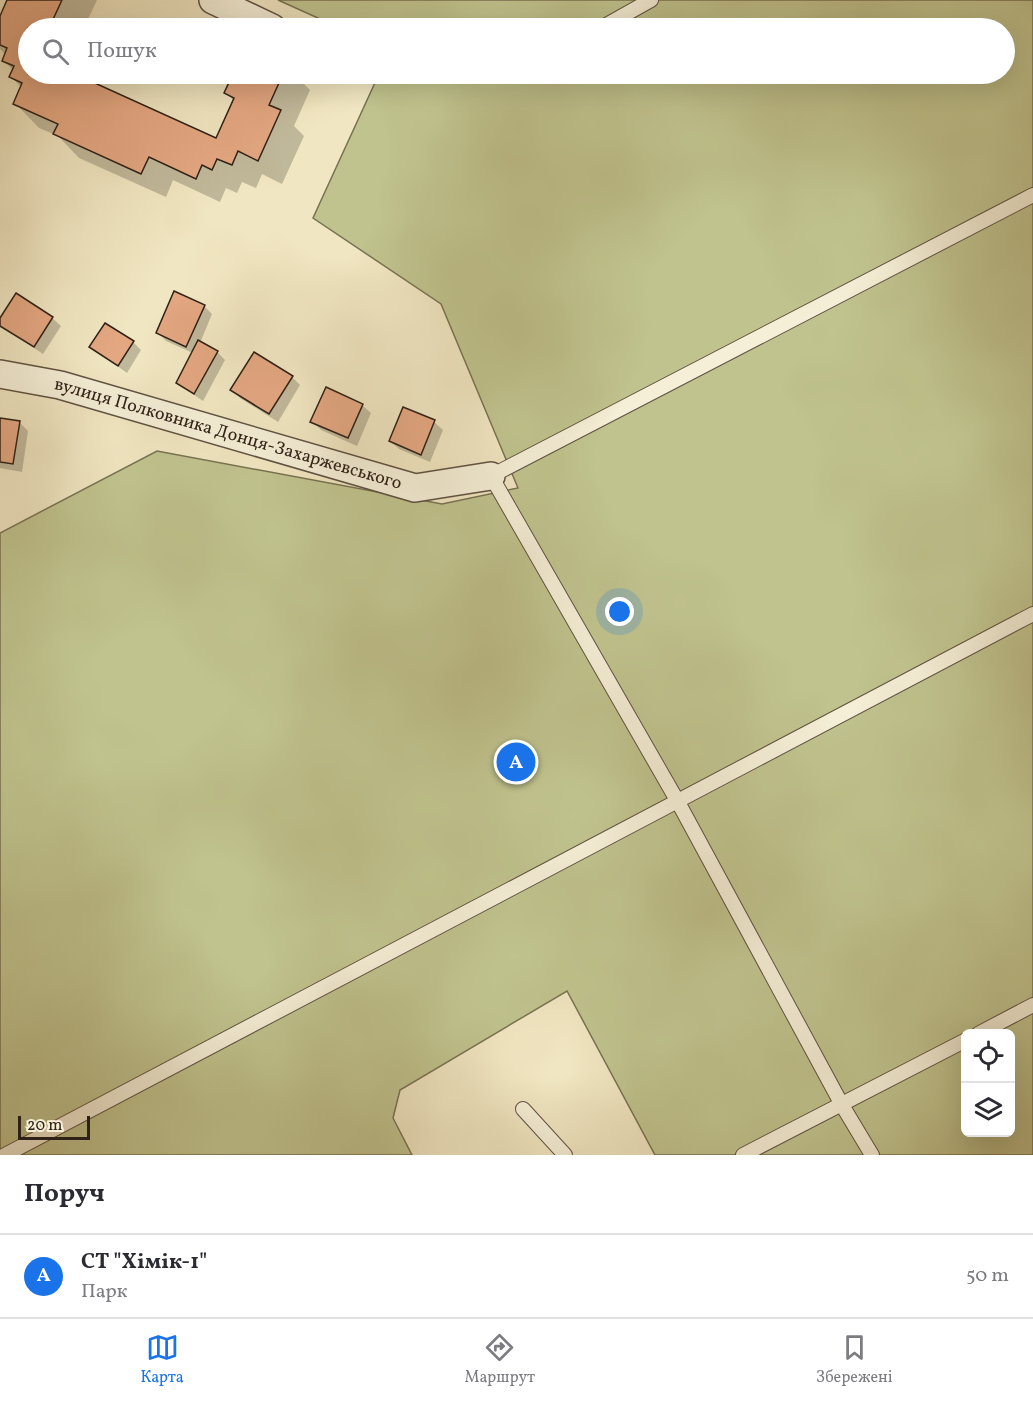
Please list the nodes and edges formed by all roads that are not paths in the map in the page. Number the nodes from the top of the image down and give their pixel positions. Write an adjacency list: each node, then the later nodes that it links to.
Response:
1 (213, 0): 3 (street)
2 (651, 0): 4 (lane)
3 (251, 18)
4 (619, 18)
5 (1033, 195): 7 (lane)
6 (0, 374): 7 (street, вулиця Полковника Донця-Захаржевського)
7 (491, 476): 9 (lane)
8 (1033, 614): 9 (lane)
9 (678, 802): 13 (lane); 15 (lane)
10 (1033, 1005): 11 (lane)
11 (987, 1029)
12 (961, 1043): 13 (lane)
13 (842, 1104): 17 (lane); 18 (lane)
14 (523, 1109): 16 (lane)
15 (5, 1155)
16 (565, 1155)
17 (743, 1155)
18 (872, 1155)

